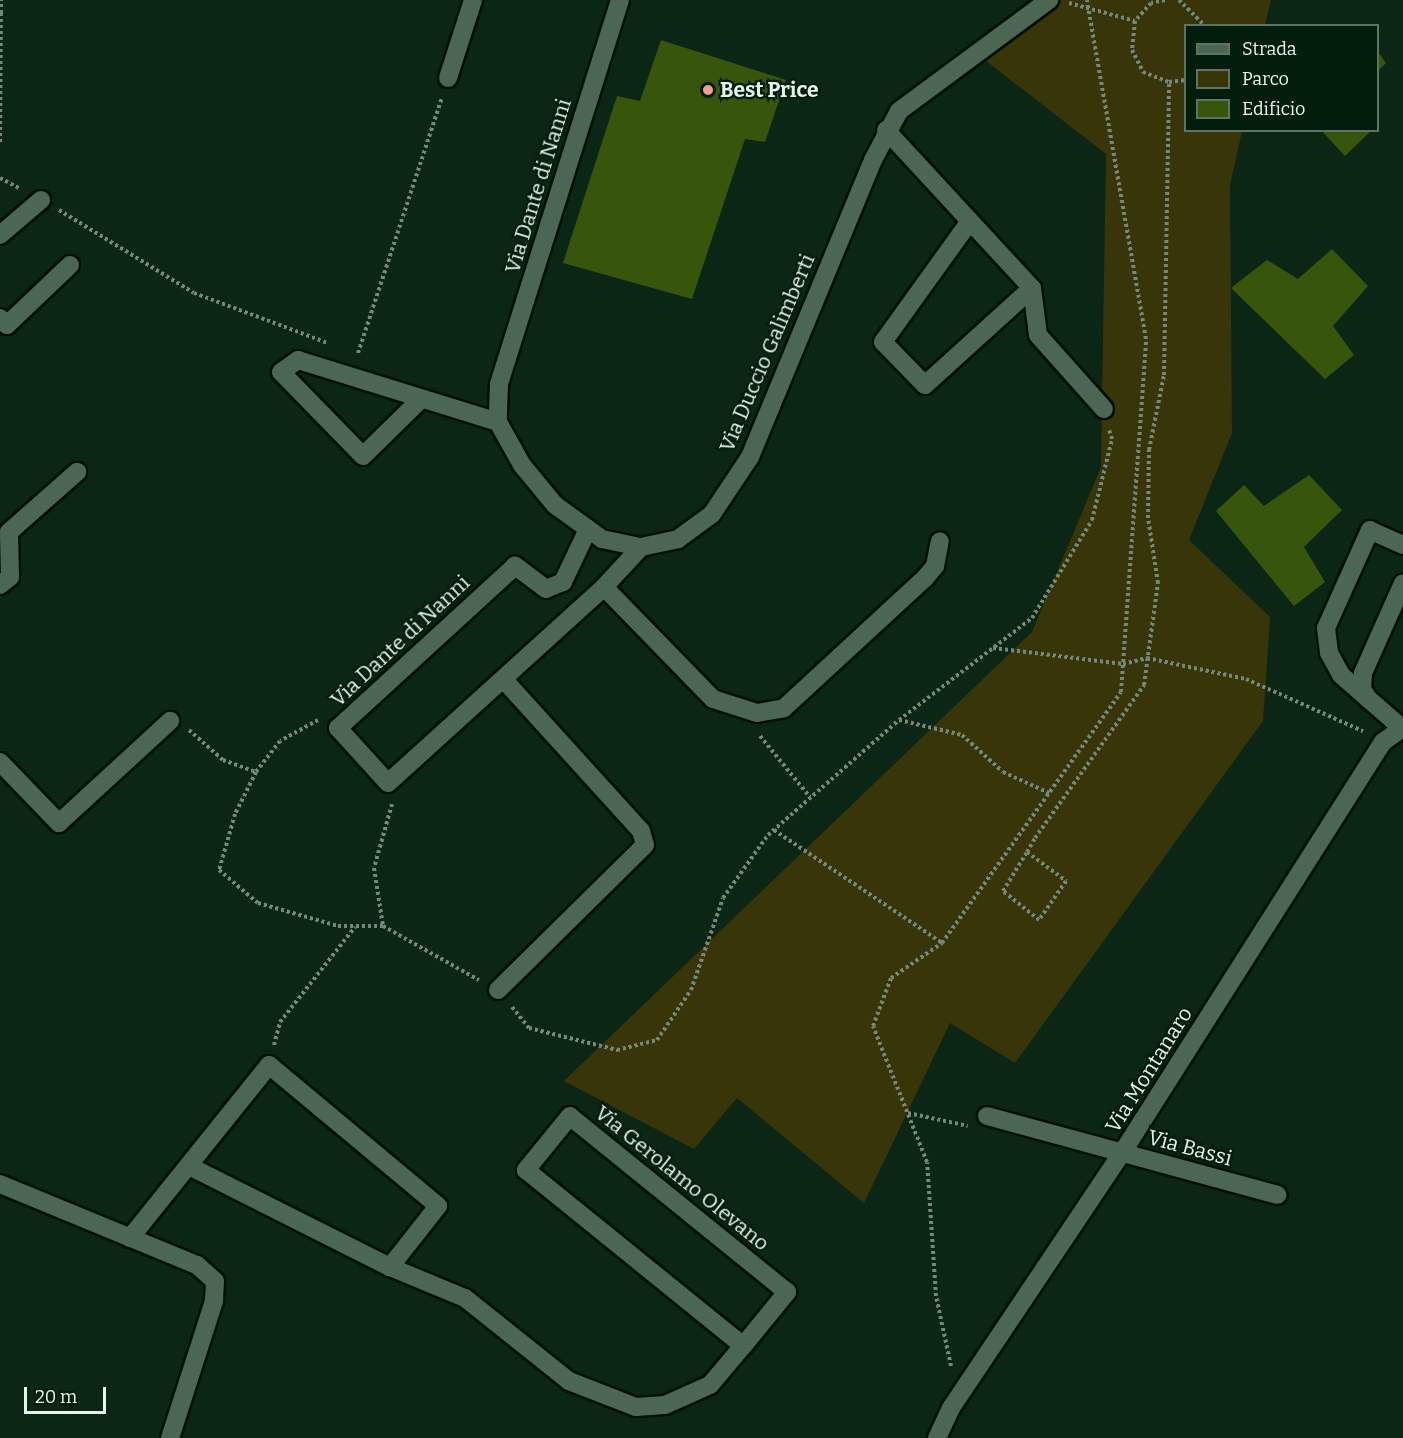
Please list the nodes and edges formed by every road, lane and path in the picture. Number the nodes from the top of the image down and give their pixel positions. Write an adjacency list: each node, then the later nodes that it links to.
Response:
1 (1, 0): 10 (path)
2 (473, 0): 13 (street)
3 (620, 0): 31 (street, Via Dante di Nanni)
4 (1049, 0): 16 (street, Via Duccio Galimberti)
5 (1057, 0): 9 (path)
6 (1087, 0): 9 (path)
7 (1165, 0): 11 (path)
8 (1179, 0): 12 (path)
9 (1088, 8): 11 (path); 42 (path)
10 (1, 13): 17 (path)
11 (1135, 21): 15 (path)
12 (1203, 24)
13 (448, 78): 27 (path)
14 (1184, 80): 15 (path)
15 (1169, 82): 41 (path)
16 (886, 130): 20 (street); 36 (street, Via Duccio Galimberti)
17 (0, 142)
18 (0, 178): 19 (path)
19 (41, 200): 21 (street); 25 (path)
20 (970, 221): 23 (street); 23 (street)
21 (0, 235)
22 (70, 265): 24 (street)
23 (1032, 288): 30 (street)
24 (0, 318)
25 (333, 345)
26 (351, 351): 27 (path)
27 (358, 354): 28 (path)
28 (367, 356)
29 (421, 399): 29 (street); 31 (street)
30 (1104, 409): 40 (path)
31 (498, 422): 33 (street)
32 (77, 472): 38 (street)
33 (588, 529): 36 (street); 48 (street, Via Dante di Nanni)
34 (940, 541): 45 (street)
35 (1403, 545): 44 (street)
36 (641, 547): 39 (street, Via Dante di Nanni)
37 (1403, 583): 44 (street)
38 (0, 585)
39 (604, 587): 43 (street, Via Dante di Nanni); 45 (street)
40 (992, 648): 42 (path); 46 (path)
41 (1147, 658): 42 (path); 50 (path); 57 (path)
42 (1123, 664): 54 (path)
43 (503, 679): 52 (street, Via Dante di Nanni); 61 (street)
44 (1372, 705): 49 (street)
45 (739, 710): 55 (path)
46 (899, 720): 54 (path); 55 (path)
47 (170, 721): 51 (street); 53 (path)
48 (344, 723): 52 (street, Via Dante di Nanni); 53 (path)
49 (1402, 729): 50 (street, Via Montanaro)
50 (1383, 742): 65 (street, Via Montanaro)
51 (0, 762)
52 (401, 770): 59 (path)
53 (256, 772): 58 (path)
54 (1049, 793): 60 (path)
55 (810, 797): 56 (path)
56 (774, 830): 60 (path); 61 (path)
57 (1027, 852): 57 (path)
58 (356, 926): 59 (path); 62 (path)
59 (383, 927): 61 (path)
60 (942, 943): 63 (path)
61 (498, 990)
62 (269, 1065): 66 (street); 70 (street)
63 (908, 1113): 64 (path); 72 (path)
64 (987, 1116): 65 (street, Via Bassi)
65 (1122, 1153): 68 (street, Via Bassi); 74 (street, Via Montanaro)
66 (189, 1166): 69 (street); 70 (street, Via Gerolamo Olevano)
67 (0, 1184): 69 (street)
68 (1277, 1195)
69 (130, 1239): 73 (street)
70 (390, 1267): 71 (street, Via Gerolamo Olevano)
71 (743, 1346): 71 (street, Via Gerolamo Olevano)
72 (952, 1371)
73 (170, 1438)
74 (937, 1438)

